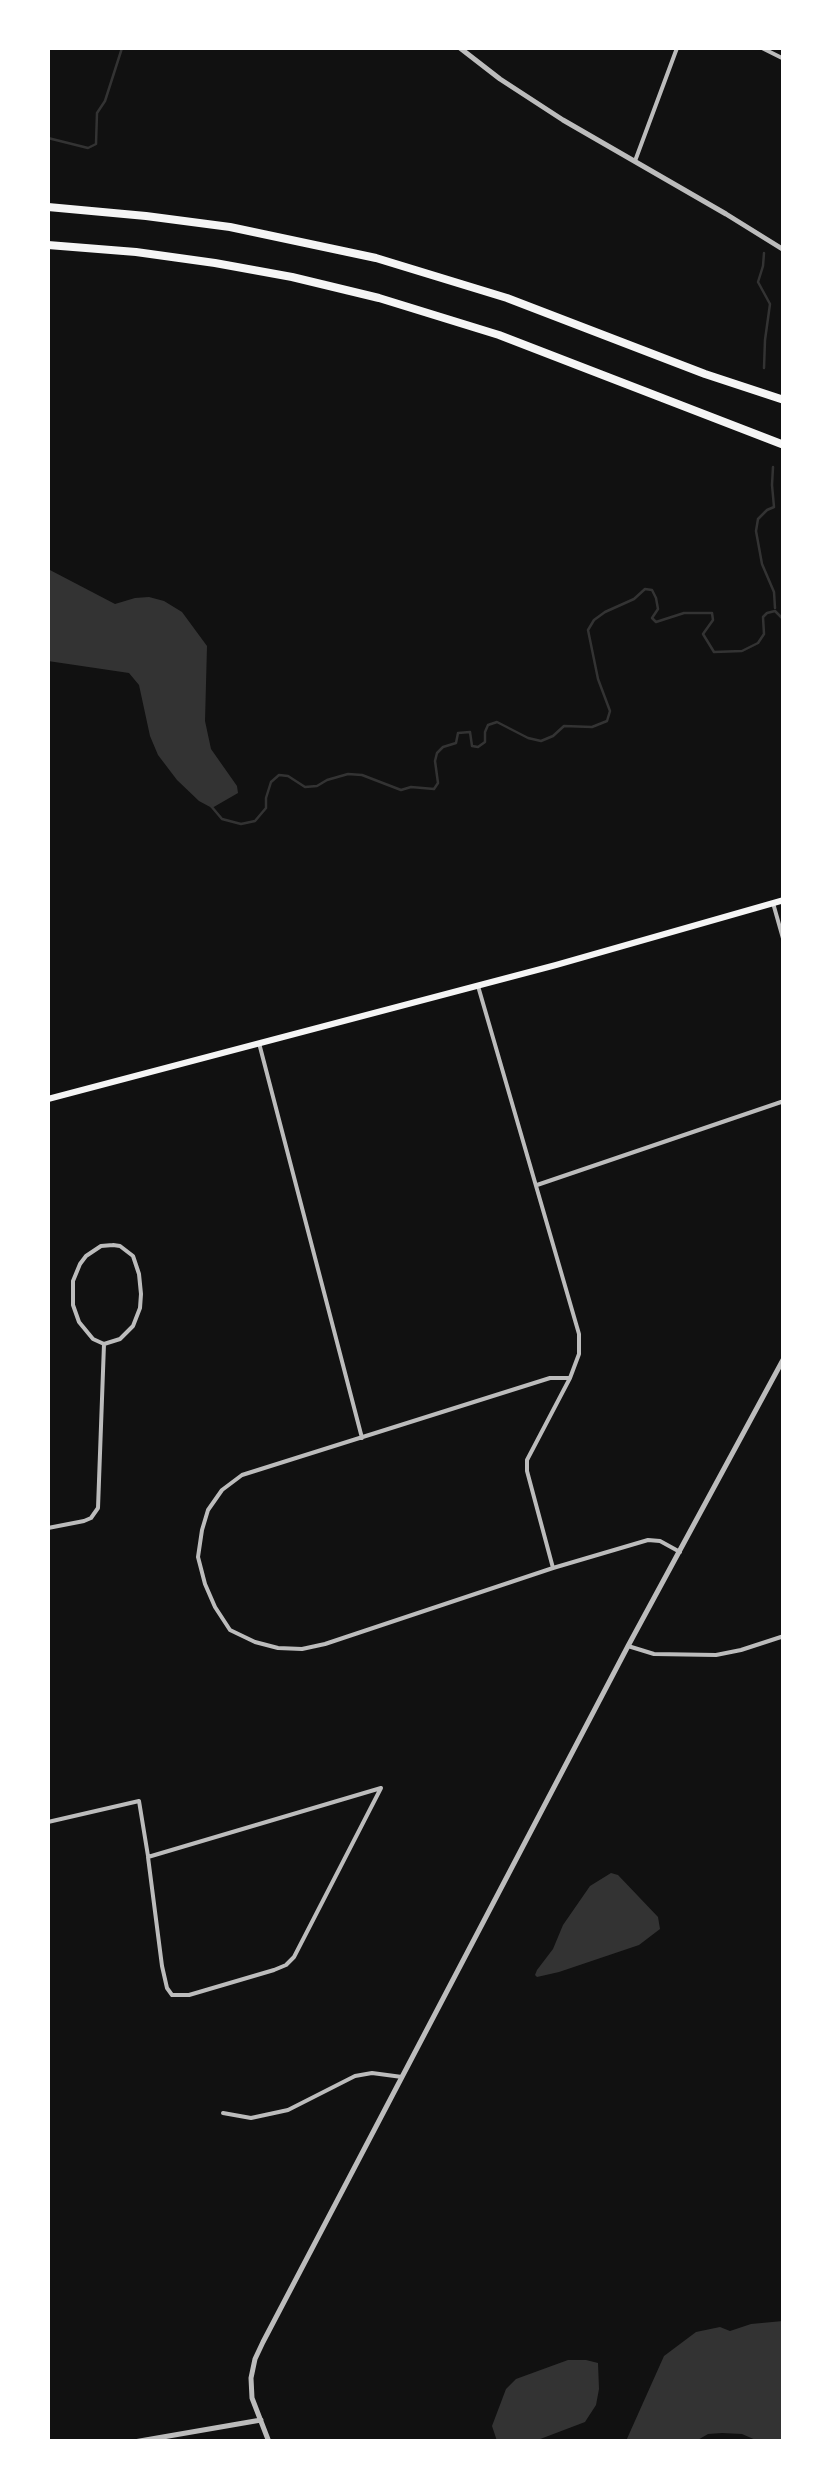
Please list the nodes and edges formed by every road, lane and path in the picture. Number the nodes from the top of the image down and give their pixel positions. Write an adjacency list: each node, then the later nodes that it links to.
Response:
1 (460, 48): 5 (street)
2 (676, 48): 5 (street)
3 (762, 48): 4 (street)
4 (784, 59)
5 (634, 162): 8 (street)
6 (48, 207): 9 (highway)
7 (48, 246): 10 (highway)
8 (784, 250)
9 (784, 400)
10 (784, 444)
11 (784, 900): 12 (main road)
12 (774, 902): 13 (street); 14 (main road)
13 (784, 942)
14 (478, 986): 15 (main road); 18 (street)
15 (260, 1043): 16 (main road); 22 (street)
16 (48, 1099)
17 (784, 1101): 18 (street)
18 (536, 1185): 21 (street)
19 (104, 1344): 19 (street); 23 (street)
20 (784, 1358): 24 (street)
21 (570, 1378): 22 (street); 25 (street)
22 (362, 1438): 25 (street)
23 (48, 1528)
24 (680, 1552): 25 (street); 27 (street)
25 (553, 1568)
26 (784, 1636): 27 (street)
27 (628, 1646): 30 (street)
28 (48, 1822): 29 (street)
29 (148, 1856): 29 (street)
30 (402, 2077): 31 (street); 32 (street)
31 (223, 2113)
32 (261, 2420): 33 (street); 35 (street)
33 (154, 2440): 34 (street)
34 (134, 2442)
35 (269, 2442)

